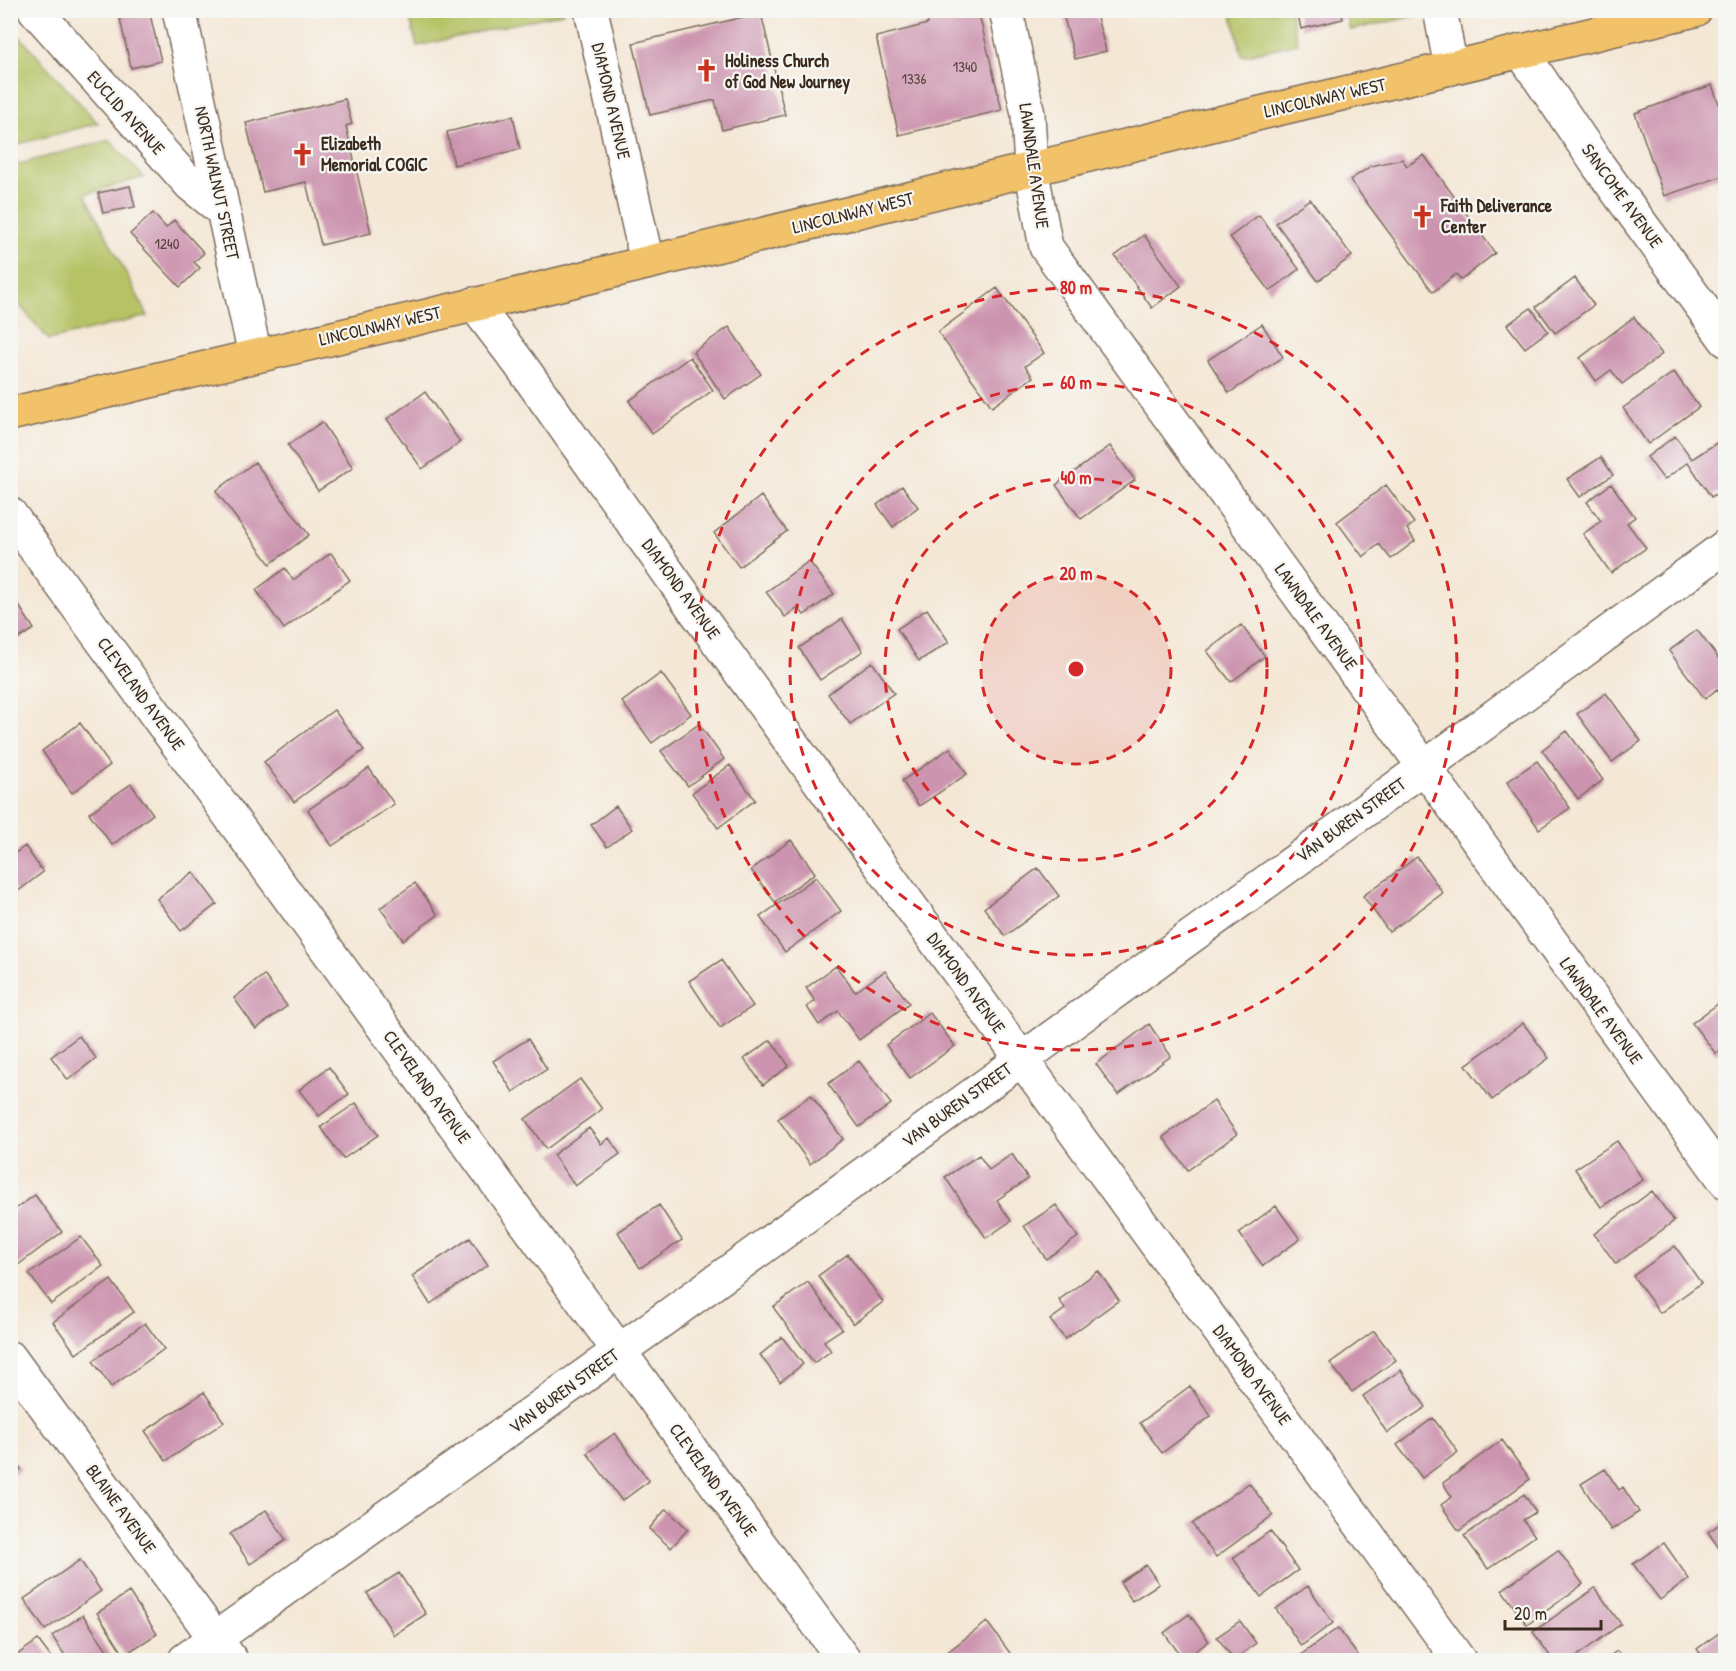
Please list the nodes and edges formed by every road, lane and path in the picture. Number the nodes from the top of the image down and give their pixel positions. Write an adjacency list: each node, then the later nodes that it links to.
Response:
1 (34, 10): 10 (street, EUCLID AVENUE)
2 (179, 10): 10 (street, NORTH WALNUT STREET)
3 (591, 10): 11 (street, DIAMOND AVENUE)
4 (1006, 10): 9 (street, LAWNDALE AVENUE)
5 (1440, 10): 8 (street)
6 (1695, 10): 7 (main road, LINCOLNWAY WEST)
7 (1521, 51): 8 (main road, LINCOLNWAY WEST); 13 (street, SANCOME AVENUE)
8 (1451, 68): 9 (main road, LINCOLNWAY WEST)
9 (1031, 168): 11 (main road, LINCOLNWAY WEST); 18 (street, LAWNDALE AVENUE)
10 (222, 210): 14 (street, NORTH WALNUT STREET)
11 (647, 262): 12 (main road, LINCOLNWAY WEST)
12 (474, 304): 14 (main road, LINCOLNWAY WEST); 19 (street, DIAMOND AVENUE)
13 (1725, 340)
14 (255, 355): 15 (main road, LINCOLNWAY WEST)
15 (10, 414)
16 (10, 514): 21 (street, CLEVELAND AVENUE)
17 (1725, 546): 18 (street, VAN BUREN STREET)
18 (1424, 767): 19 (street, VAN BUREN STREET); 20 (street, LAWNDALE AVENUE)
19 (1021, 1059): 21 (street, VAN BUREN STREET); 26 (street, DIAMOND AVENUE)
20 (1725, 1182)
21 (620, 1351): 23 (street, VAN BUREN STREET); 25 (street, CLEVELAND AVENUE)
22 (10, 1358): 23 (street, BLAINE AVENUE)
23 (223, 1649): 24 (street, VAN BUREN STREET)
24 (185, 1660)
25 (844, 1660)
26 (1459, 1660)

